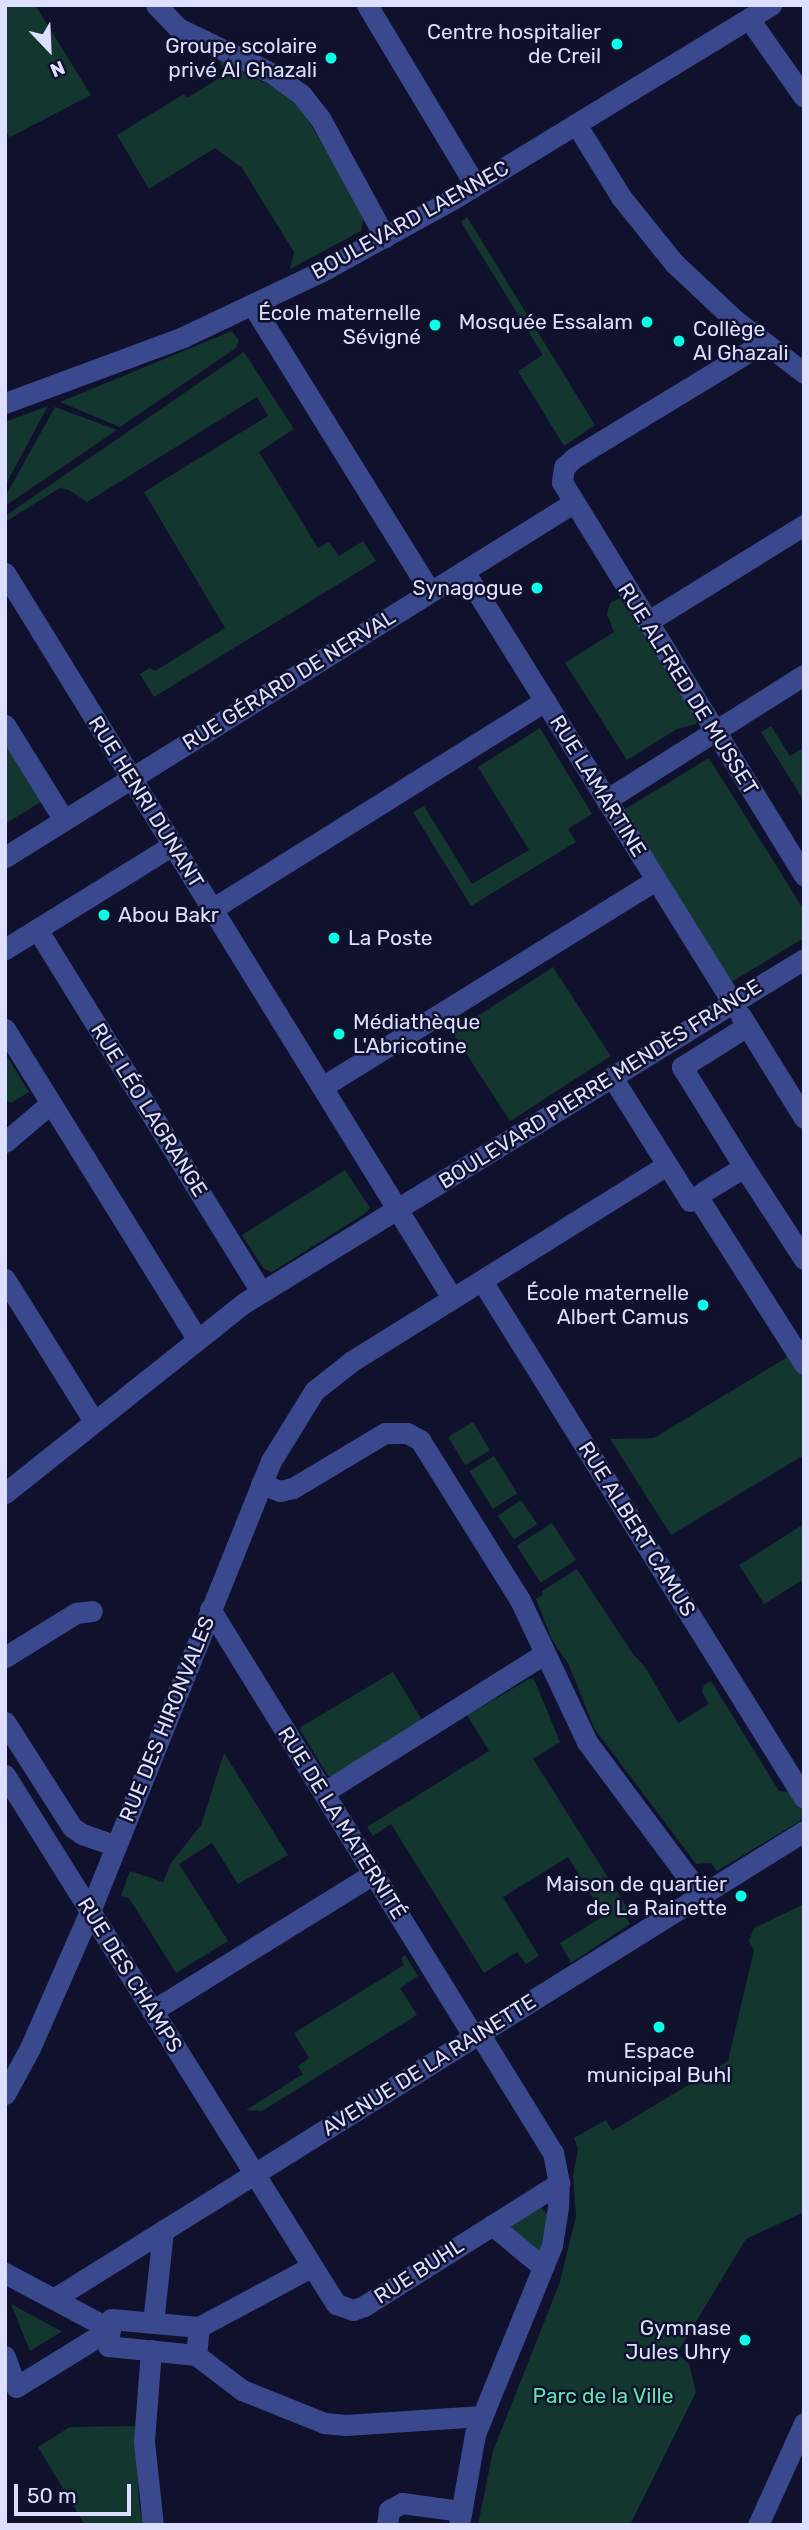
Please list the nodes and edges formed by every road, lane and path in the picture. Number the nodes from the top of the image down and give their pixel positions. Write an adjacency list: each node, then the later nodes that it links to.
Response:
1 (156, 5): 8 (street)
2 (367, 5): 7 (street)
3 (771, 5): 4 (street, BOULEVARD LAENNEC)
4 (749, 19): 5 (street); 6 (street, BOULEVARD LAENNEC)
5 (804, 97)
6 (576, 124): 7 (street, BOULEVARD LAENNEC); 10 (street)
7 (475, 185): 8 (street, BOULEVARD LAENNEC)
8 (385, 237): 9 (street, BOULEVARD LAENNEC)
9 (253, 306): 12 (street, BOULEVARD LAENNEC); 19 (street)
10 (763, 343): 11 (street); 15 (street, RUE ALFRED DE MUSSET)
11 (804, 373)
12 (30, 396): 13 (street, BOULEVARD LAENNEC); 14 (street, BOULEVARD LAENNEC)
13 (5, 403)
14 (5, 409)
15 (573, 503): 17 (street, RUE GÉRARD DE NERVAL); 20 (street, RUE ALFRED DE MUSSET)
16 (804, 525): 20 (street)
17 (464, 570): 19 (street, RUE GÉRARD DE NERVAL); 22 (street, RUE LAMARTINE)
18 (5, 573): 25 (street, RUE HENRI DUNANT)
19 (430, 592): 25 (street, RUE GÉRARD DE NERVAL)
20 (647, 622): 24 (street, RUE ALFRED DE MUSSET)
21 (804, 675): 24 (street)
22 (545, 701): 26 (street, RUE LAMARTINE); 32 (street)
23 (5, 725): 27 (street)
24 (714, 730): 26 (street); 30 (street, RUE ALFRED DE MUSSET)
25 (132, 778): 27 (street, RUE GÉRARD DE NERVAL); 28 (street, RUE HENRI DUNANT)
26 (606, 800): 31 (street, RUE LAMARTINE)
27 (64, 820): 29 (street, RUE GÉRARD DE NERVAL)
28 (173, 845): 32 (street, RUE HENRI DUNANT); 33 (street)
29 (5, 857)
30 (804, 876)
31 (656, 880): 36 (street, RUE LAMARTINE); 39 (street)
32 (212, 909): 39 (street, RUE HENRI DUNANT)
33 (37, 929): 34 (street); 50 (street, RUE LÉO LAGRANGE)
34 (5, 949)
35 (804, 958): 36 (street, BOULEVARD PIERRE MENDÈS FRANCE)
36 (739, 1013): 38 (street, BOULEVARD PIERRE MENDÈS FRANCE); 41 (street, RUE LAMARTINE); 44 (street)
37 (5, 1029): 40 (street)
38 (611, 1077): 43 (street); 46 (street, BOULEVARD PIERRE MENDÈS FRANCE)
39 (322, 1087): 46 (street, RUE HENRI DUNANT)
40 (51, 1103): 42 (street); 52 (street)
41 (804, 1118)
42 (5, 1142)
43 (667, 1166): 49 (street, RUE DES HIRONVALES); 53 (street)
44 (744, 1167): 45 (street); 47 (street)
45 (704, 1192)
46 (396, 1209): 50 (street, BOULEVARD PIERRE MENDÈS FRANCE); 51 (street, RUE HENRI DUNANT)
47 (804, 1259)
48 (5, 1279): 54 (street)
49 (482, 1281): 51 (street, RUE DES HIRONVALES); 62 (street, RUE ALBERT CAMUS)
50 (261, 1292): 52 (street, BOULEVARD PIERRE MENDÈS FRANCE)
51 (452, 1298): 55 (street, RUE DES HIRONVALES)
52 (197, 1339): 54 (street, BOULEVARD PIERRE MENDÈS FRANCE)
53 (804, 1364)
54 (93, 1420): 56 (street, BOULEVARD PIERRE MENDÈS FRANCE)
55 (261, 1485): 57 (street, RUE DES HIRONVALES); 59 (street)
56 (5, 1493)
57 (210, 1609): 64 (street, RUE DE LA MATERNITÉ); 67 (street, RUE DES HIRONVALES)
58 (92, 1611): 60 (street)
59 (544, 1654): 64 (street); 69 (street)
60 (5, 1657)
61 (5, 1721): 67 (street)
62 (797, 1773): 65 (street, RUE ALBERT CAMUS)
63 (5, 1775): 70 (street, RUE DES CHAMPS)
64 (324, 1792): 68 (street, RUE DE LA MATERNITÉ)
65 (804, 1798)
66 (804, 1831): 69 (street, AVENUE DE LA RAINETTE)
67 (116, 1846): 70 (street, RUE DES HIRONVALES)
68 (373, 1874): 71 (street); 72 (street, RUE DE LA MATERNITÉ)
69 (701, 1895): 72 (street, AVENUE DE LA RAINETTE)
70 (90, 1911): 71 (street, RUE DES CHAMPS); 73 (street, RUE DES HIRONVALES)
71 (152, 2011): 74 (street, RUE DES CHAMPS)
72 (477, 2035): 74 (street, AVENUE DE LA RAINETTE); 75 (street, RUE DE LA MATERNITÉ)
73 (5, 2094)
74 (254, 2174): 77 (street, AVENUE DE LA RAINETTE); 78 (street, RUE BUHL)
75 (559, 2183): 76 (street, RUE BUHL); 79 (street, RUE DE LA MATERNITÉ)
76 (492, 2225): 78 (street, RUE BUHL); 79 (street)
77 (163, 2231): 81 (street, AVENUE DE LA RAINETTE); 82 (street)
78 (311, 2267): 83 (street)
79 (543, 2267): 88 (street, RUE DE LA MATERNITÉ)
80 (5, 2273): 81 (street)
81 (55, 2298): 84 (street)
82 (153, 2323): 83 (street); 84 (street)
83 (199, 2328): 86 (street)
84 (110, 2329): 85 (street); 87 (street)
85 (151, 2350): 86 (street); 91 (street)
86 (196, 2355): 88 (street)
87 (5, 2356)
88 (482, 2416): 90 (street, RUE DE LA MATERNITÉ)
89 (804, 2423): 93 (street)
90 (460, 2518): 92 (street)
91 (153, 2525)
92 (387, 2525)
93 (758, 2525)

